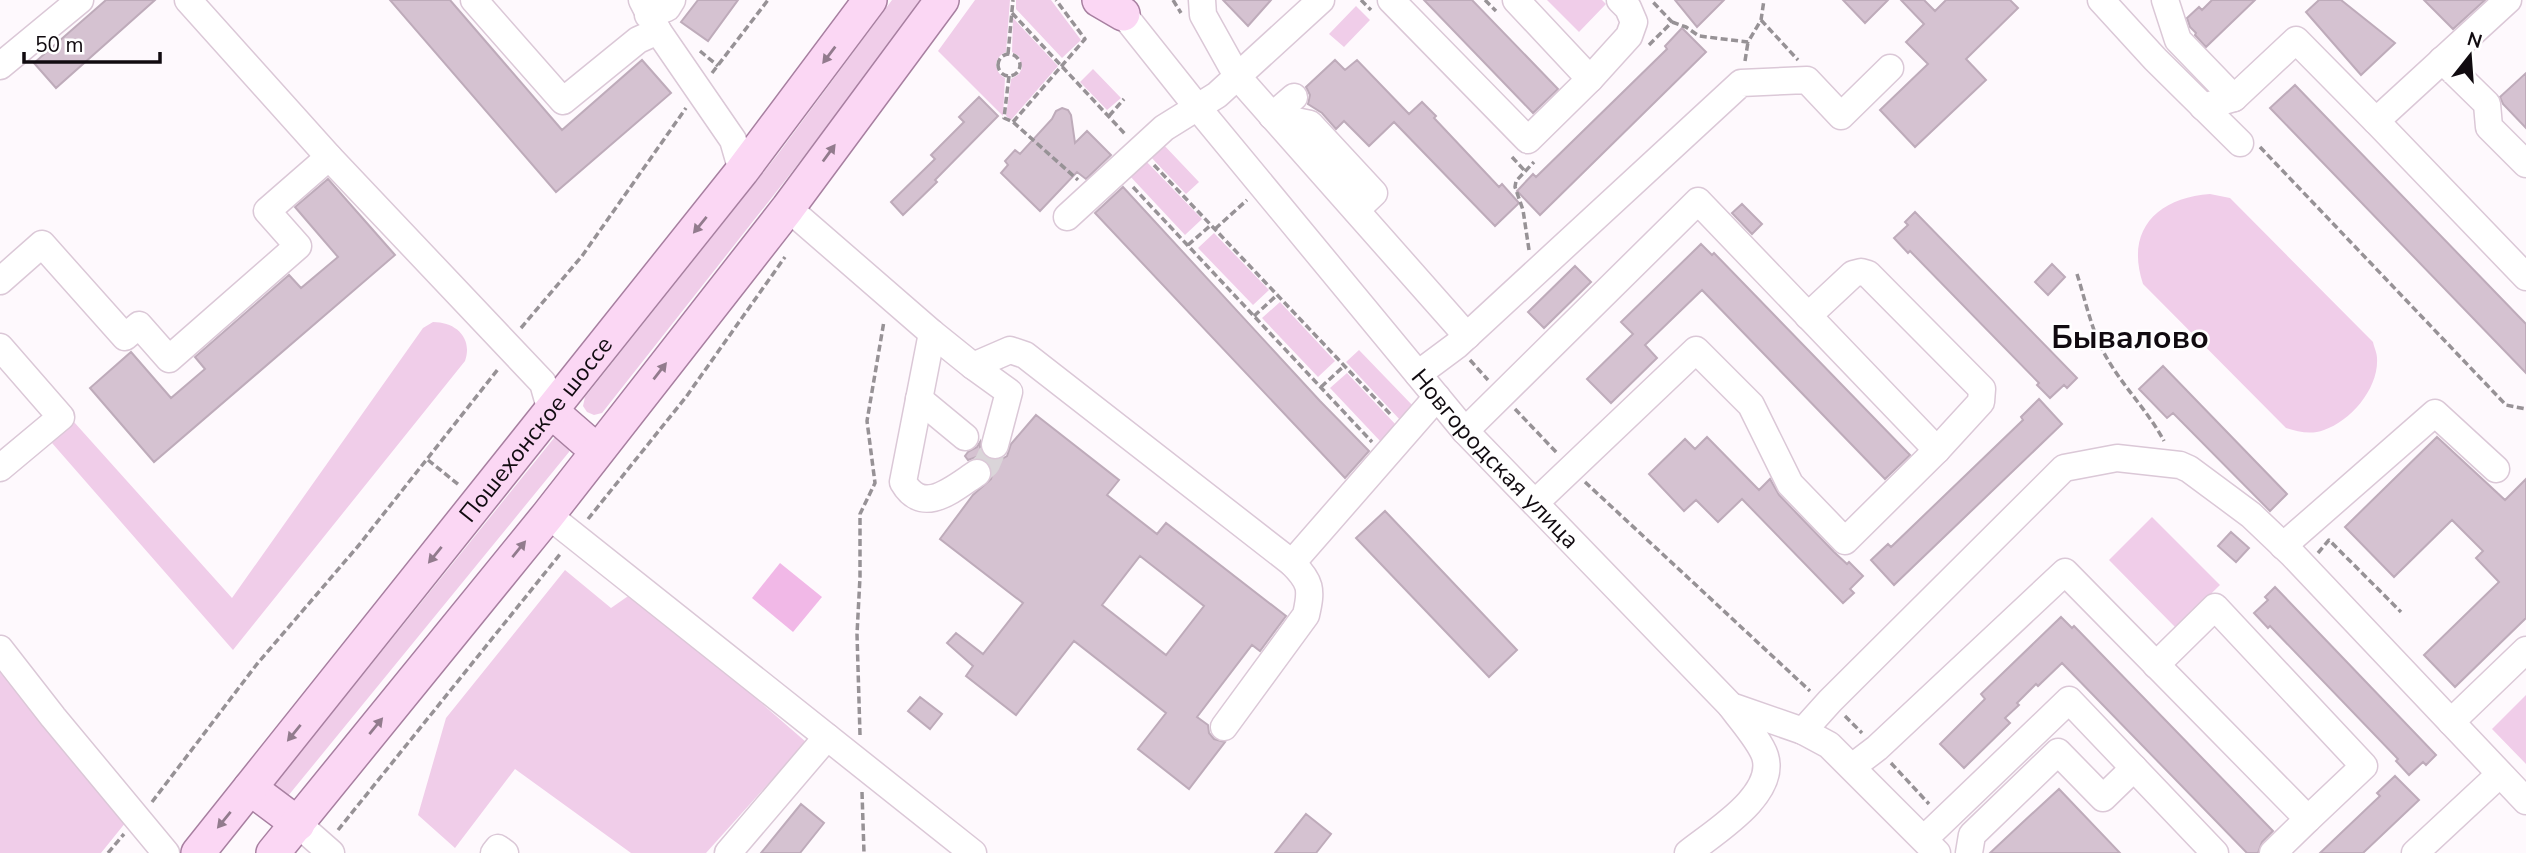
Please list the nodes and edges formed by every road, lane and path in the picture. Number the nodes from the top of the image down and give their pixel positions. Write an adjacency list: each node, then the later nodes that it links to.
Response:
1 (80, 0): 28 (street)
2 (188, 0): 46 (street)
3 (474, 0): 22 (street)
4 (672, 0): 22 (street)
5 (768, 0): 34 (path)
6 (870, 0): 50 (main road, Пошехонское шоссе, one-way to 50)
7 (942, 0): 52 (main road, one-way to 7)
8 (1013, 0): 21 (path)
9 (1056, 0): 27 (path)
10 (1173, 0): 20 (path)
11 (1321, 0): 31 (street)
12 (1391, 0): 32 (street)
13 (1516, 0): 32 (street)
14 (1620, 0): 32 (street)
15 (1764, 0): 23 (path)
16 (2101, 0): 38 (street)
17 (2165, 0): 36 (street)
18 (2508, 0): 26 (street)
19 (1111, 5): 39 (street, Новгородская улица)
20 (1198, 6): 31 (street)
21 (1012, 13): 25 (path); 27 (path)
22 (649, 15): 34 (street)
23 (1760, 20): 24 (path); 33 (path)
24 (1672, 22)
25 (1008, 54): 30 (path); 30 (path)
26 (2442, 60): 42 (street); 48 (street)
27 (1062, 65): 40 (path); 43 (path)
28 (0, 66)
29 (1890, 68): 33 (street)
30 (1009, 76): 43 (path)
31 (1237, 76): 39 (street); 41 (street)
32 (1590, 79)
33 (1807, 80): 56 (street)
34 (698, 91): 50 (street); 65 (path)
35 (1294, 97): 41 (street)
36 (2234, 98): 38 (street); 42 (street)
37 (1124, 99): 40 (path)
38 (2203, 107): 44 (street)
39 (1198, 108): 45 (street); 69 (street, Новгородская улица)
40 (1108, 116): 45 (path)
41 (1272, 116): 64 (street)
42 (2376, 121): 57 (street)
43 (1013, 122): 51 (path)
44 (2248, 142): 75 (path)
45 (1140, 150): 49 (street); 54 (path)
46 (329, 157): 58 (street); 65 (street)
47 (1534, 162): 56 (path)
48 (2526, 164)
49 (1117, 170): 51 (street); 55 (path)
50 (742, 171): 76 (main road, Пошехонское шоссе, one-way to 76)
51 (1093, 193): 53 (street)
52 (788, 208): 59 (street); 82 (main road, one-way to 52)
53 (1067, 217)
54 (1211, 225): 55 (path); 60 (path)
55 (1188, 245): 61 (path)
56 (1541, 268): 64 (street)
57 (2526, 277)
58 (0, 281)
59 (888, 295): 63 (street); 107 (path)
60 (1277, 295): 61 (path); 68 (path)
61 (1254, 316): 70 (path)
62 (1808, 316): 71 (street); 81 (street); 81 (street)
63 (932, 333): 67 (street); 74 (street)
64 (1462, 340): 69 (street); 71 (path)
65 (507, 345): 76 (street); 84 (path)
66 (0, 347): 85 (street)
67 (973, 366): 80 (street); 94 (street)
68 (1344, 366): 70 (path); 78 (path)
69 (1418, 374): 73 (street, Новгородская улица)
70 (1321, 387): 83 (path)
71 (1501, 395): 77 (street); 86 (path)
72 (686, 397): 92 (path)
73 (1437, 397): 77 (street, Новгородская улица); 78 (street)
74 (919, 399): 79 (street); 88 (street)
75 (2526, 408)
76 (551, 411): 82 (main road); 111 (main road, Пошехонское шоссе, one-way to 111)
77 (1465, 431): 90 (street, Новгородская улица)
78 (1408, 433): 83 (street)
79 (965, 437)
80 (995, 445)
81 (1937, 450): 86 (street)
82 (597, 451): 91 (main road)
83 (1386, 456): 94 (street)
84 (428, 460): 89 (path); 113 (path)
85 (0, 468)
86 (1571, 469): 90 (street); 100 (path)
87 (2496, 469): 93 (street)
88 (977, 473)
89 (461, 486)
90 (1535, 503): 101 (street, Новгородская улица)
91 (548, 515): 92 (street); 116 (main road, one-way to 91)
92 (574, 536): 105 (street); 118 (path)
93 (2283, 546): 95 (street); 100 (street)
94 (1292, 563): 103 (street)
95 (2306, 569): 96 (path); 102 (street)
96 (2401, 612)
97 (0, 649): 113 (street)
98 (2526, 650): 102 (street)
99 (2156, 665): 106 (street); 114 (street); 114 (street)
100 (1830, 701): 104 (street); 106 (path)
101 (1731, 706): 104 (street, Новгородская улица); 128 (street)
102 (2451, 722): 110 (street)
103 (1224, 727)
104 (1803, 731): 108 (street, Новгородская улица)
105 (827, 737): 107 (street); 125 (street)
106 (1877, 748): 108 (street); 115 (path)
107 (861, 764): 126 (path); 127 (street)
108 (1852, 767): 117 (street, Новгородская улица)
109 (2134, 768): 115 (street); 129 (street); 130 (street)
110 (2500, 774): 112 (street); 132 (street)
111 (250, 788): 116 (main road); 121 (main road, Пошехонское шоссе, one-way to 121)
112 (2526, 801)
113 (138, 819): 119 (path); 120 (street)
114 (2308, 819): 131 (street)
115 (1944, 820): 117 (street)
116 (298, 824): 118 (street); 122 (main road)
117 (1931, 846)
118 (327, 850)
119 (108, 853)
120 (166, 853)
121 (198, 853)
122 (274, 853)
123 (494, 853): 124 (street)
124 (505, 853)
125 (728, 853)
126 (864, 853)
127 (972, 853)
128 (1688, 853)
129 (1969, 853)
130 (2215, 853)
131 (2273, 853)
132 (2415, 853)

